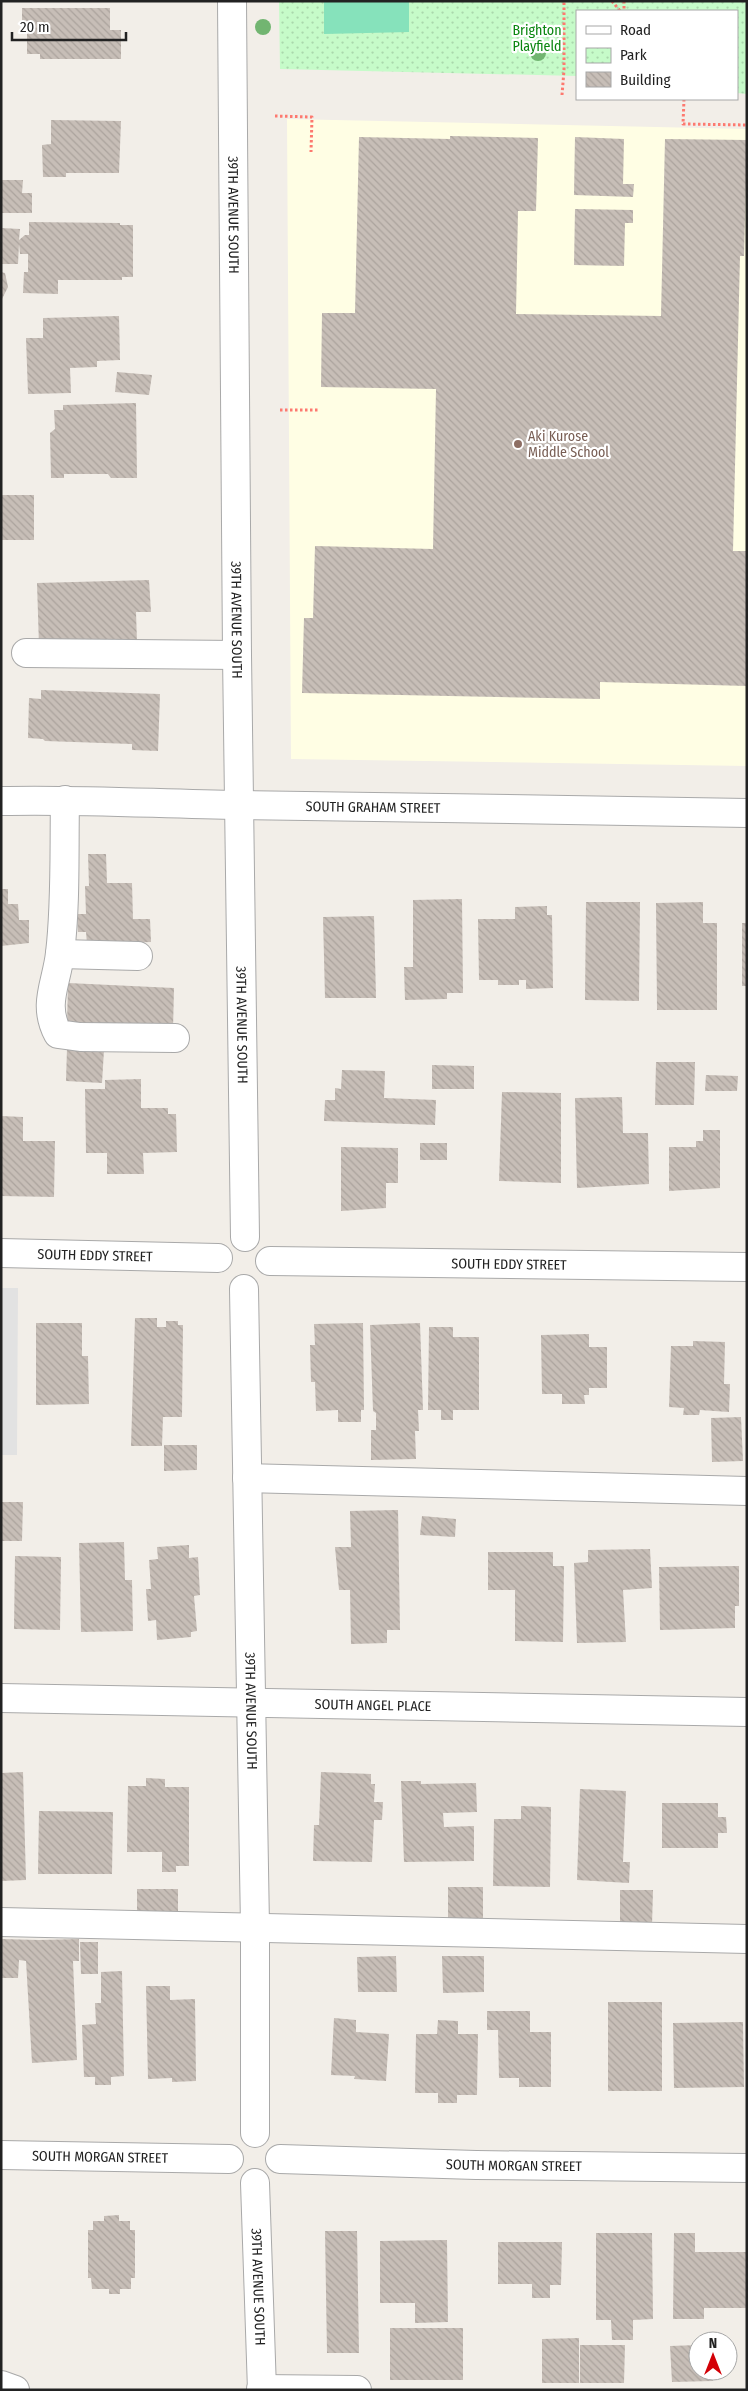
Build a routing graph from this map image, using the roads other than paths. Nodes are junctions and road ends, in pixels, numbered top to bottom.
1 (232, 1) edge
2 (26, 653) dead end
3 (237, 655) junction
4 (65, 800) junction
5 (1, 801) edge
6 (240, 805) junction
7 (747, 813) edge
8 (60, 954) junction
9 (138, 956) dead end
10 (175, 1038) dead end
11 (245, 1237) junction
12 (1, 1253) edge
13 (218, 1258) junction
14 (270, 1261) junction
15 (747, 1267) edge
16 (244, 1288) junction
17 (247, 1478) junction
18 (747, 1491) edge
19 (1, 1698) edge
20 (251, 1703) junction
21 (747, 1712) edge
22 (1, 1922) edge
23 (256, 1926) junction
24 (747, 1939) edge
25 (256, 2133) junction
26 (1, 2155) edge
27 (229, 2158) junction
28 (280, 2159) junction
29 (747, 2168) edge
30 (256, 2183) junction
31 (1, 2384) edge
32 (262, 2389) edge
33 (15, 2390) edge
34 (357, 2390) edge

1 - 3 street, 39TH AVENUE SOUTH
2 - 3 street
3 - 6 street, 39TH AVENUE SOUTH
4 - 5 street, SOUTH GRAHAM STREET
4 - 6 street, SOUTH GRAHAM STREET
4 - 8 street
6 - 7 street, SOUTH GRAHAM STREET
6 - 11 street, 39TH AVENUE SOUTH
8 - 9 street
8 - 10 street
11 - 13 street
11 - 14 street
12 - 13 street, SOUTH EDDY STREET
13 - 16 street
14 - 15 street, SOUTH EDDY STREET
14 - 16 street
16 - 17 street, 39TH AVENUE SOUTH
17 - 18 street
17 - 20 street, 39TH AVENUE SOUTH
19 - 20 street, SOUTH ANGEL PLACE
20 - 21 street, SOUTH ANGEL PLACE
20 - 23 street, 39TH AVENUE SOUTH
22 - 23 street
23 - 24 street
23 - 25 street, 39TH AVENUE SOUTH
25 - 27 street
25 - 28 street
26 - 27 street, SOUTH MORGAN STREET
27 - 30 street
28 - 29 street, SOUTH MORGAN STREET
28 - 30 street
30 - 32 street, 39TH AVENUE SOUTH
31 - 33 street
32 - 34 street

